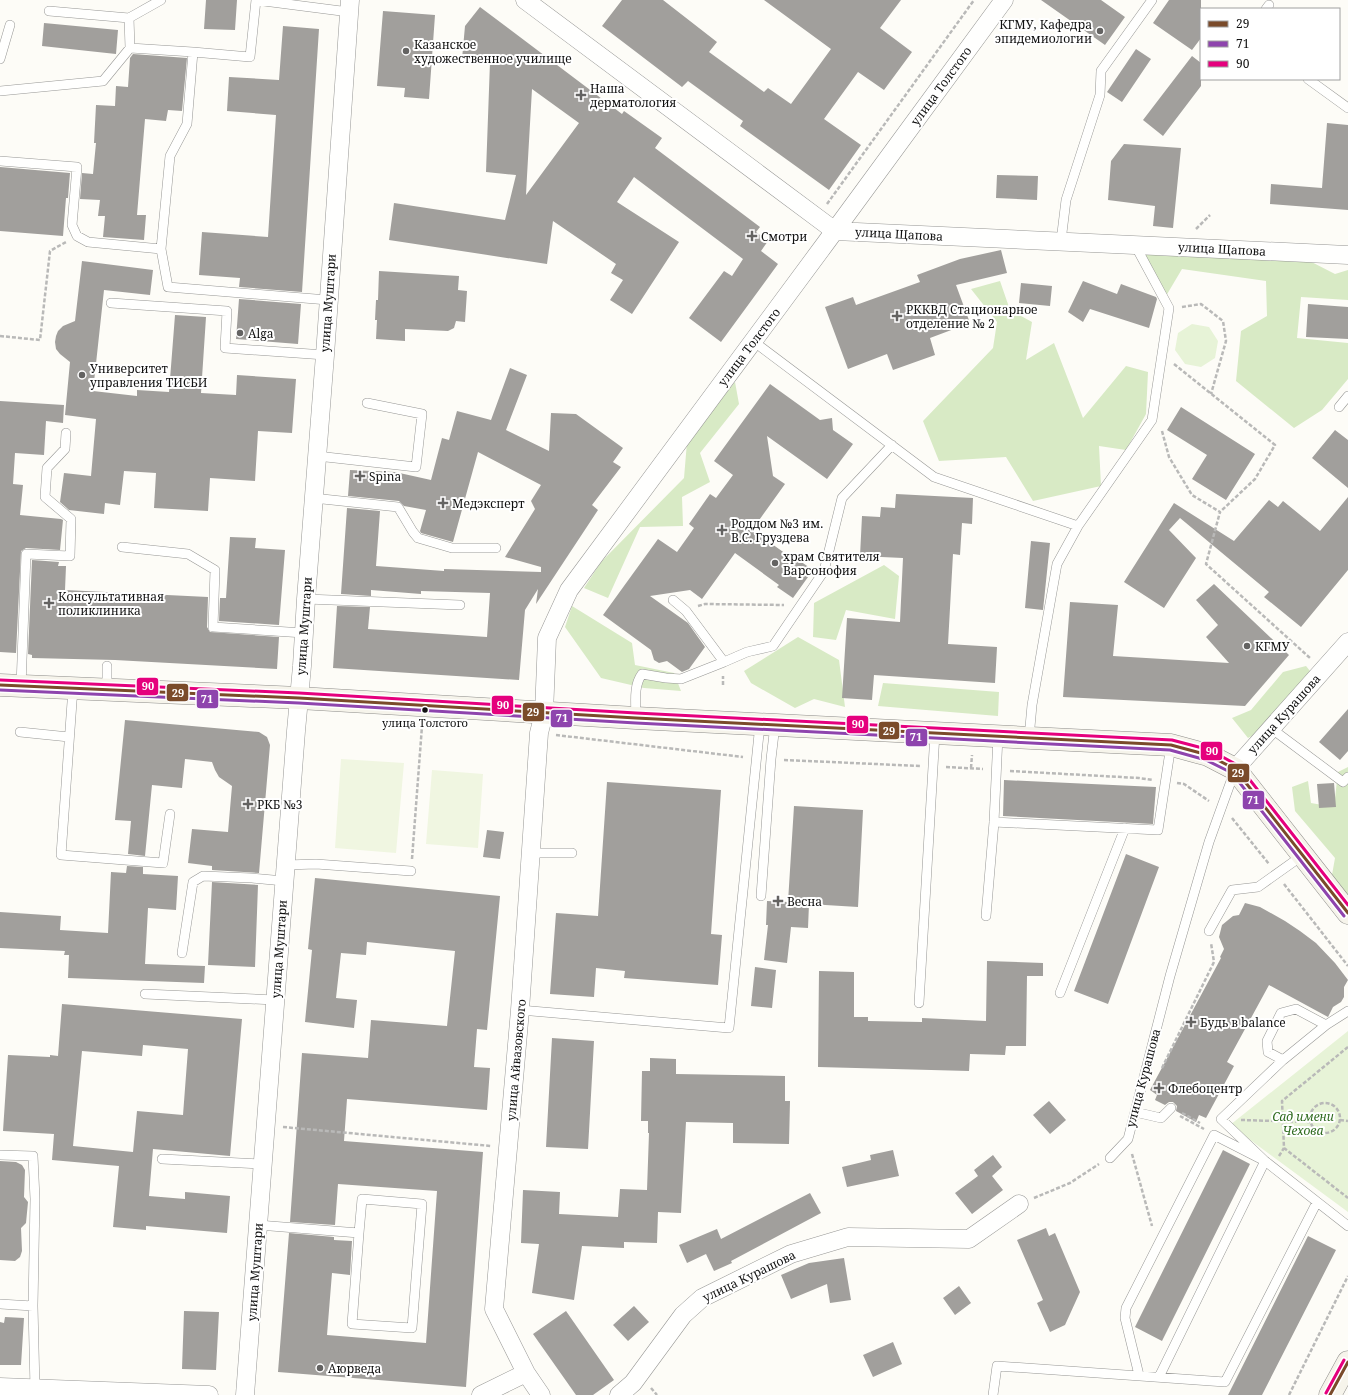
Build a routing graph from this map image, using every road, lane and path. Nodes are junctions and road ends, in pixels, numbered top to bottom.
1 (161, 0) edge
2 (256, 0) edge
3 (525, 0) edge
4 (974, 0) edge
5 (1004, 0) edge
6 (1152, 0) edge
7 (350, 6) edge
8 (49, 11) dead end
9 (128, 18) junction
10 (10, 26) dead end
11 (130, 48) junction
12 (193, 52) junction
13 (0, 59) edge
14 (1309, 80) edge
15 (0, 91) edge
16 (1348, 108) edge
17 (0, 161) edge
18 (826, 206) dead end
19 (835, 231) junction
20 (77, 236) junction
21 (1061, 241) junction
22 (1135, 245) junction
23 (161, 249) junction
24 (1348, 255) edge
25 (328, 300) junction
26 (111, 304) dead end
27 (1169, 308) junction
28 (0, 336) edge
29 (753, 341) junction
30 (1162, 354) junction
31 (325, 355) junction
32 (1211, 394) junction
33 (1348, 396) edge
34 (367, 403) dead end
35 (1339, 407) dead end
36 (1152, 420) junction
37 (66, 433) dead end
38 (892, 445) junction
39 (317, 456) junction
40 (314, 498) junction
41 (1220, 512) junction
42 (1078, 526) junction
43 (122, 547) dead end
44 (496, 548) dead end
45 (306, 599) junction
46 (673, 600) dead end
47 (460, 605) dead end
48 (800, 606) junction
49 (686, 611) junction
50 (304, 633) junction
51 (1348, 642) edge
52 (724, 662) junction
53 (107, 666) dead end
54 (1323, 671) junction
55 (10, 685) edge
56 (73, 688) junction
57 (107, 690) junction
58 (299, 698) junction
59 (544, 713) junction
60 (636, 718) junction
61 (768, 724) junction
62 (422, 726) dead end
63 (1272, 729) junction
64 (20, 732) dead end
65 (936, 733) junction
66 (998, 736) junction
67 (70, 737) junction
68 (1029, 738) junction
69 (1171, 745) junction
70 (1236, 769) junction
71 (1348, 777) edge
72 (170, 814) dead end
73 (994, 822) junction
74 (1125, 828) junction
75 (531, 852) junction
76 (572, 853) dead end
77 (1303, 855) junction
78 (411, 870) joint
79 (285, 873) junction
80 (761, 896) dead end
81 (1345, 903) edge
82 (986, 916) dead end
83 (1209, 931) joint
84 (182, 953) dead end
85 (1060, 993) dead end
86 (145, 994) dead end
87 (276, 1000) junction
88 (919, 1003) dead end
89 (520, 1010) junction
90 (1348, 1011) edge
91 (1326, 1025) junction
92 (1348, 1047) edge
93 (1283, 1060) junction
94 (1159, 1074) dead end
95 (1171, 1108) dead end
96 (1135, 1112) junction
97 (1181, 1112) dead end
98 (1221, 1119) junction
99 (1340, 1120) junction
100 (1283, 1121) junction
101 (1348, 1121) edge
102 (1200, 1122) dead end
103 (1310, 1122) junction
104 (1194, 1123) dead end
105 (1207, 1123) dead end
106 (266, 1125) junction
107 (1128, 1139) junction
108 (508, 1148) junction
109 (0, 1155) edge
110 (1110, 1158) joint
111 (162, 1159) dead end
112 (1265, 1161) junction
113 (263, 1164) junction
114 (1348, 1198) edge
115 (1317, 1202) junction
116 (1019, 1204) joint
117 (258, 1225) junction
118 (1152, 1226) dead end
119 (1348, 1226) edge
120 (359, 1233) junction
121 (1348, 1276) edge
122 (0, 1304) edge
123 (34, 1306) junction
124 (1348, 1362) edge
125 (526, 1373) junction
126 (1139, 1376) junction
127 (1159, 1377) junction
128 (0, 1387) edge
129 (35, 1388) junction
130 (209, 1395) edge
131 (245, 1395) edge
132 (481, 1395) edge
133 (541, 1395) edge
134 (619, 1395) edge
135 (993, 1395) edge
136 (1289, 1395) edge
137 (1330, 1395) edge

1 - 9 lane
2 - 7 lane
2 - 12 lane
3 - 19 street
4 - 18 path
5 - 19 street, улица Толстого
6 - 21 lane
7 - 25 street, улица Муштари
8 - 9 lane
9 - 11 lane
10 - 13 lane
11 - 12 lane
11 - 15 lane
12 - 23 lane
14 - 16 lane
17 - 20 lane
19 - 21 street, улица Щапова
19 - 29 street, улица Толстого
20 - 23 lane
20 - 28 path
21 - 22 street, улица Щапова
22 - 24 street, улица Щапова
22 - 27 lane
23 - 25 lane
25 - 31 street, улица Муштари
26 - 31 lane
27 - 30 lane
27 - 32 path
29 - 38 lane
29 - 59 street, улица Толстого
30 - 32 path
30 - 36 lane
31 - 39 street, улица Муштари
32 - 41 path
33 - 35 lane
34 - 39 lane
36 - 41 path
36 - 42 lane
37 - 55 lane
38 - 42 lane
38 - 48 lane
39 - 40 street, улица Муштари
40 - 44 lane
40 - 45 street, улица Муштари
41 - 54 path
42 - 68 lane
43 - 50 lane
45 - 47 lane
45 - 50 street, улица Муштари
46 - 49 lane
48 - 49 path
48 - 52 lane
49 - 52 lane
50 - 58 street, улица Муштари
51 - 54 street, улица Курашова
52 - 60 lane
53 - 57 lane
54 - 63 street, улица Курашова
55 - 56 main road
56 - 57 main road
56 - 67 lane
57 - 58 main road
58 - 59 main road
58 - 79 street, улица Муштари
59 - 60 main road
59 - 75 street, улица Айвазовского
60 - 61 main road
61 - 65 main road
61 - 80 lane
61 - 89 lane
62 - 78 path
63 - 70 street, улица Курашова
63 - 71 lane
64 - 67 lane
65 - 66 main road
65 - 88 lane
66 - 68 main road
66 - 73 lane
67 - 72 lane
68 - 69 main road
69 - 70 main road
69 - 74 lane
70 - 77 main road
70 - 96 lane, улица Курашова
73 - 74 lane
73 - 82 lane
74 - 85 lane
75 - 76 lane
75 - 89 street, улица Айвазовского
77 - 81 main road
77 - 83 lane
78 - 79 lane
79 - 84 lane
79 - 87 street, улица Муштари
83 - 94 path
86 - 87 lane
87 - 106 street, улица Муштари
89 - 108 street, улица Айвазовского
90 - 91 lane
91 - 93 lane
91 - 93 lane
92 - 100 path
93 - 98 lane
95 - 96 lane
96 - 107 lane, улица Курашова
97 - 102 path
98 - 100 path
98 - 112 lane
99 - 101 path
99 - 103 path
99 - 103 path
100 - 103 path
100 - 114 path
104 - 105 path
106 - 108 path
106 - 113 street, улица Муштари
107 - 110 lane, улица Курашова
107 - 118 path
108 - 125 street, улица Айвазовского
109 - 123 lane
110 - 116 path
111 - 113 lane
112 - 115 lane
112 - 126 lane
112 - 127 lane
113 - 117 street, улица Муштари
115 - 119 lane
115 - 127 lane
116 - 134 street, улица Курашова
117 - 120 lane
117 - 131 street, улица Муштари
120 - 120 lane
121 - 136 path
122 - 123 lane
123 - 129 lane
124 - 137 main road
125 - 132 street
125 - 133 street, улица Айвазовского
126 - 127 lane
126 - 135 lane
128 - 129 street
129 - 130 street

